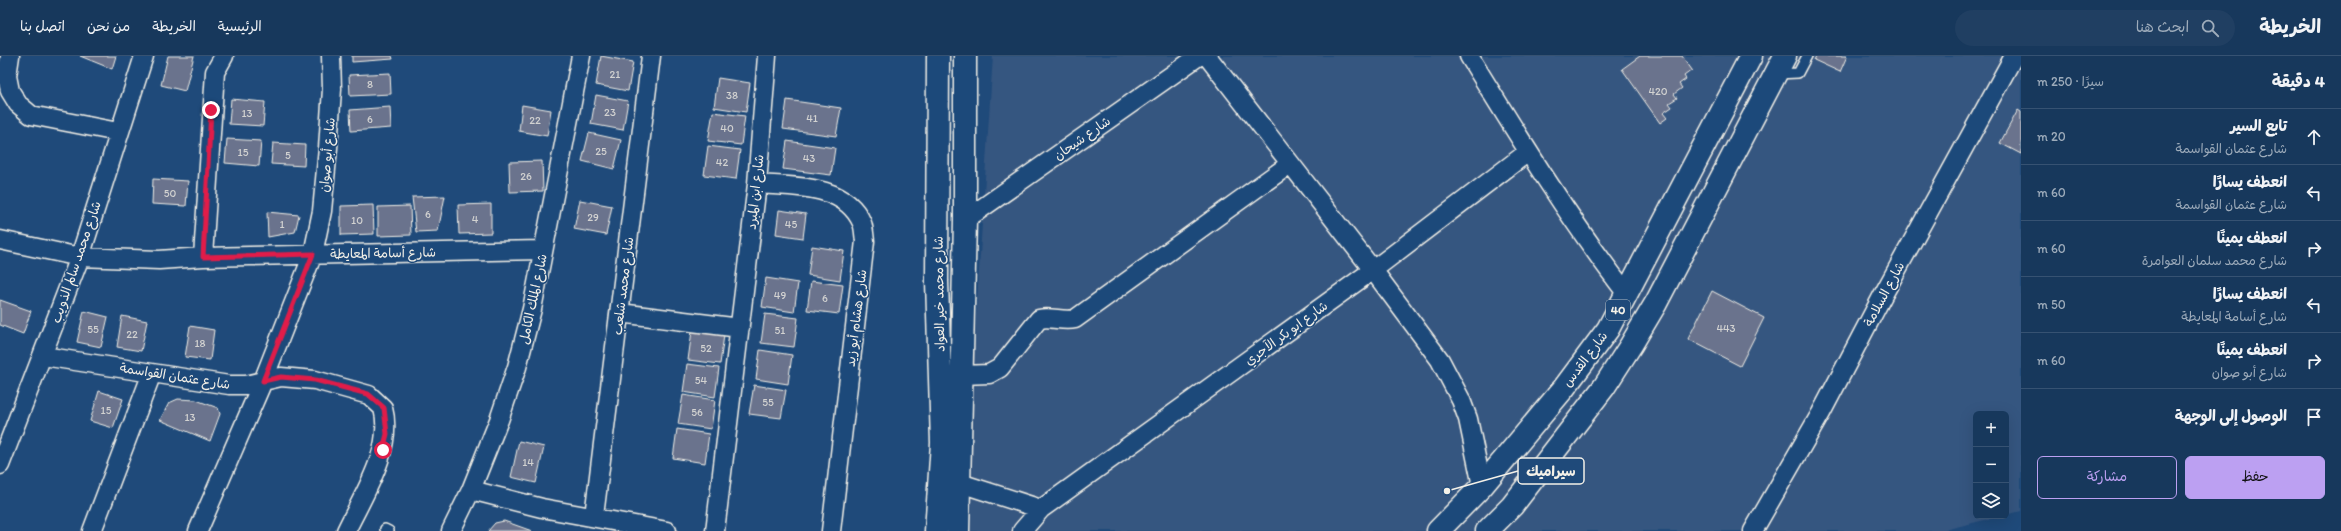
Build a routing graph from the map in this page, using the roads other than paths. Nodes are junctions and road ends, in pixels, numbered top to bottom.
1 (10, 56) edge
2 (144, 56) edge
3 (224, 56) edge
4 (331, 56) edge
5 (580, 56) edge
6 (651, 56) edge
7 (767, 56) edge
8 (938, 56) edge
9 (964, 56) edge
10 (1198, 56) edge
11 (1207, 56) edge
12 (1469, 56) edge
13 (1751, 56) edge
14 (1807, 56) edge
15 (2014, 56) edge
16 (1780, 65) edge
17 (118, 132) junction
18 (1528, 152) junction
19 (1290, 164) junction
20 (757, 184) junction
21 (965, 220) junction
22 (0, 240) edge
23 (543, 250) junction
24 (313, 254) junction
25 (80, 257) junction
26 (203, 257) junction
27 (1373, 270) junction
28 (1627, 294) junction
29 (620, 313) junction
30 (740, 328) junction
31 (43, 356) junction
32 (152, 373) junction
33 (962, 375) junction
34 (263, 381) junction
35 (0, 465) edge
36 (960, 483) junction
37 (1482, 486) junction
38 (471, 490) junction
39 (1041, 509) junction
40 (594, 516) junction
41 (658, 530) edge
42 (92, 531) edge
43 (198, 531) edge
44 (346, 531) edge
45 (450, 531) edge
46 (714, 531) edge
47 (831, 531) edge
48 (936, 531) edge
49 (958, 531) edge
50 (1022, 531) edge
51 (1438, 531) edge
52 (1488, 531) edge
53 (1753, 531) edge

1 - 17 street
2 - 17 street, شارع محمد سالم الذويب
3 - 26 street
4 - 24 street, شارع أبو صوان
5 - 23 street, شارع الملك الكامل
6 - 29 street, شارع محمد شلعب
7 - 20 street, شارع ابن المبرد
8 - 48 main road, شارع محمد خير العواد
9 - 21 main road, شارع محمد خير العواد
10 - 21 street, شارع شيحان
11 - 19 street
12 - 18 street
13 - 28 main road, شارع القدس / 40
14 - 16 lane
15 - 53 street, شارع السلامة
16 - 52 main road, 40
17 - 25 street, شارع محمد سالم الذويب
18 - 27 street, شارع ابو بكر الآجري
18 - 28 street
19 - 27 street
19 - 33 street
20 - 30 street, شارع ابن المبرد
20 - 47 street, شارع هشام أبو زيد
21 - 33 main road, شارع محمد خير العواد
22 - 25 street, شارع أسامة المعايطة
23 - 24 street, شارع أسامة المعايطة
23 - 38 street, شارع الملك الكامل
24 - 26 street, شارع أسامة المعايطة
24 - 34 street, شارع أبو صوان
25 - 26 street, شارع أسامة المعايطة
25 - 31 street, شارع محمد سالم الذويب
27 - 37 street
27 - 39 street, شارع ابو بكر الآجري
28 - 37 main road, شارع القدس / 40
29 - 30 street
29 - 40 street, شارع محمد شلعب
30 - 46 street, شارع ابن المبرد
31 - 32 street, شارع عثمان القواسمة
31 - 35 street, شارع محمد سالم الذويب
32 - 34 street, شارع عثمان القواسمة
32 - 42 street
33 - 36 main road, شارع محمد خير العواد
34 - 43 street, شارع أبو صوان
34 - 44 street, شارع عثمان القواسمة
36 - 39 street
36 - 49 main road, شارع محمد خير العواد
37 - 51 main road, شارع القدس / 40
38 - 40 street
38 - 45 street, شارع الملك الكامل
39 - 50 street, شارع ابو بكر الآجري
40 - 41 street

